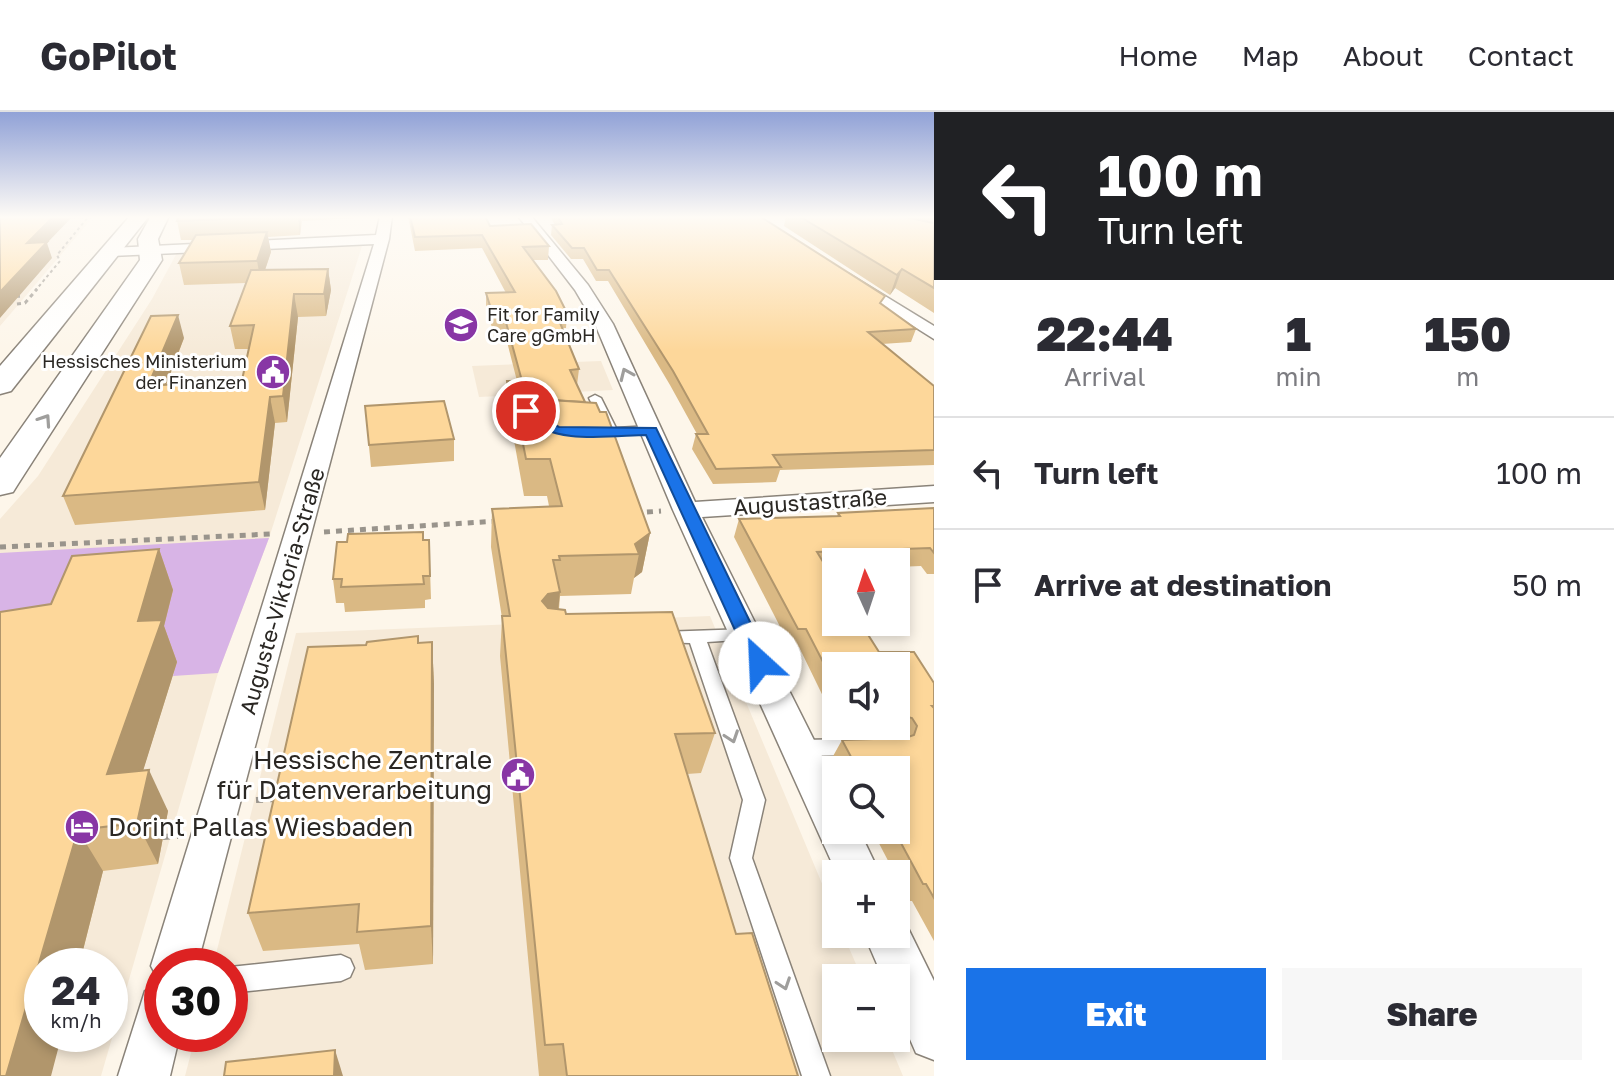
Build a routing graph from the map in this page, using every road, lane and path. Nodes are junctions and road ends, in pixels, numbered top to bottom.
1 (60, 261) edge
2 (103, 261) edge
3 (150, 261) edge
4 (376, 261) edge
5 (560, 261) edge
6 (831, 267) edge
7 (23, 296) dead end
8 (0, 297) edge
9 (17, 304) dead end
10 (934, 334) edge
11 (0, 385) edge
12 (595, 398) dead end
13 (504, 412) dead end
14 (543, 424) edge
15 (651, 430) junction
16 (579, 432) edge
17 (612, 432) junction
18 (0, 484) edge
19 (934, 494) edge
20 (686, 510) junction
21 (624, 513) edge
22 (501, 521) edge
23 (300, 533) junction
24 (0, 547) edge
25 (747, 635) junction
26 (697, 637) junction
27 (639, 639) edge
28 (877, 747) edge
29 (800, 748) junction
30 (822, 796) edge
31 (285, 798) edge
32 (257, 800) dead end
33 (179, 948) edge
34 (894, 948) edge
35 (341, 968) dead end
36 (248, 978) edge
37 (934, 1035) edge
38 (150, 1052) edge
39 (144, 1076) edge
40 (816, 1076) edge

1 - 9 path
2 - 11 street
18 -> 3 street
4 - 23 street, Auguste-Viktoria-Straße
15 -> 5 street
6 - 10 street
7 - 8 path
12 - 17 lane
13 - 14 lane
15 - 17 lane
15 - 20 street
16 - 17 lane
19 - 20 street, Augustastraße
20 - 21 path
20 - 25 street
22 - 23 path
23 - 24 path
23 - 33 street, Auguste-Viktoria-Straße
25 - 26 lane
25 - 29 street
26 - 27 lane
26 -> 40 lane
28 - 29 lane
29 - 30 street
31 - 32 path
34 - 37 street
35 - 36 lane
38 - 39 street

